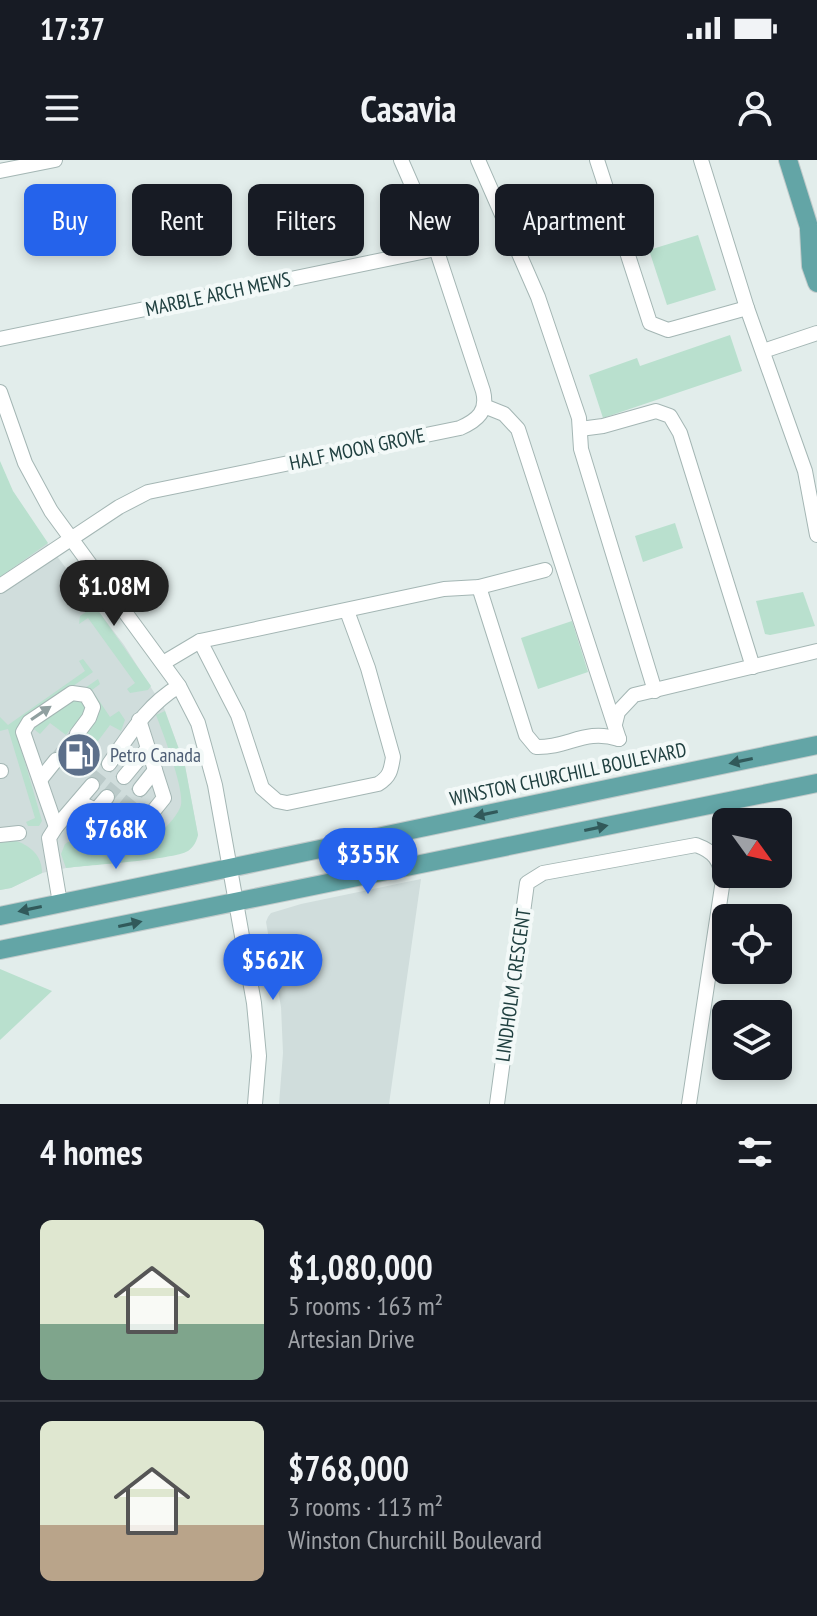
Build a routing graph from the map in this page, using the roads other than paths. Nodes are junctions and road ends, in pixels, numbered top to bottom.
1 (55, 160) edge
2 (401, 160) edge
3 (478, 160) edge
4 (597, 160) edge
5 (701, 160) edge
6 (788, 160) edge
7 (0, 171) edge
8 (410, 184) edge
9 (813, 234) edge
10 (402, 256) edge
11 (438, 256) edge
12 (817, 283) edge
13 (747, 308) junction
14 (817, 333) edge
15 (0, 339) edge
16 (763, 351) junction
17 (0, 392) edge
18 (484, 406) junction
19 (580, 429) junction
20 (817, 535) edge
21 (71, 539) junction
22 (545, 570) dead end
23 (0, 586) edge
24 (479, 587) junction
25 (347, 611) junction
26 (200, 641) junction
27 (817, 651) edge
28 (163, 663) junction
29 (753, 667) junction
30 (179, 686) junction
31 (655, 691) junction
32 (139, 720) junction
33 (615, 724) junction
34 (77, 734) tunnel mouth
35 (817, 745) edge
36 (148, 748) junction
37 (56, 760) tunnel mouth
38 (109, 764) tunnel mouth
39 (155, 770) junction
40 (124, 777) tunnel mouth
41 (40, 780) junction
42 (817, 783) edge
43 (92, 785) tunnel mouth
44 (140, 789) tunnel mouth
45 (107, 797) tunnel mouth
46 (78, 802) junction
47 (96, 810) junction
48 (56, 827) junction
49 (19, 833) dead end
50 (0, 835) edge
51 (230, 868) junction
52 (236, 902) junction
53 (60, 903) junction
54 (0, 916) edge
55 (0, 950) edge
56 (255, 1104) edge
57 (497, 1104) edge
58 (689, 1104) edge

1 - 7 street
2 - 8 street
3 - 19 street
4 - 13 street
5 - 13 street
6 - 9 main road
9 - 12 main road
10 - 15 street, MARBLE ARCH MEWS
11 - 18 street
13 - 16 street
14 - 16 street
16 - 20 street
17 - 21 street
18 - 21 street, HALF MOON GROVE
18 - 33 street
19 - 29 street
19 - 31 street
21 - 23 street, HALF MOON GROVE
21 - 28 street
22 - 24 street
24 - 25 street
24 - 33 street
25 - 26 street
25 - 26 street
26 - 28 street
27 - 29 street
28 - 30 street
29 - 31 street
30 - 32 street
30 - 51 street
31 - 33 street
32 - 36 street
32 - 38 street
41 -> 34 street
35 -> 51 main road, WINSTON CHURCHILL BOULEVARD
36 - 39 street
36 - 40 street
37 - 41 street
39 - 44 street
39 - 47 street
41 - 48 street
52 -> 42 main road
43 - 46 street
45 - 47 street
46 - 47 street
46 - 48 street
48 - 53 street
49 - 50 street
51 - 52 street
51 - 53 main road, WINSTON CHURCHILL BOULEVARD
55 -> 52 main road
52 - 56 street
53 -> 54 main road, WINSTON CHURCHILL BOULEVARD
57 - 58 street, LINDHOLM CRESCENT

